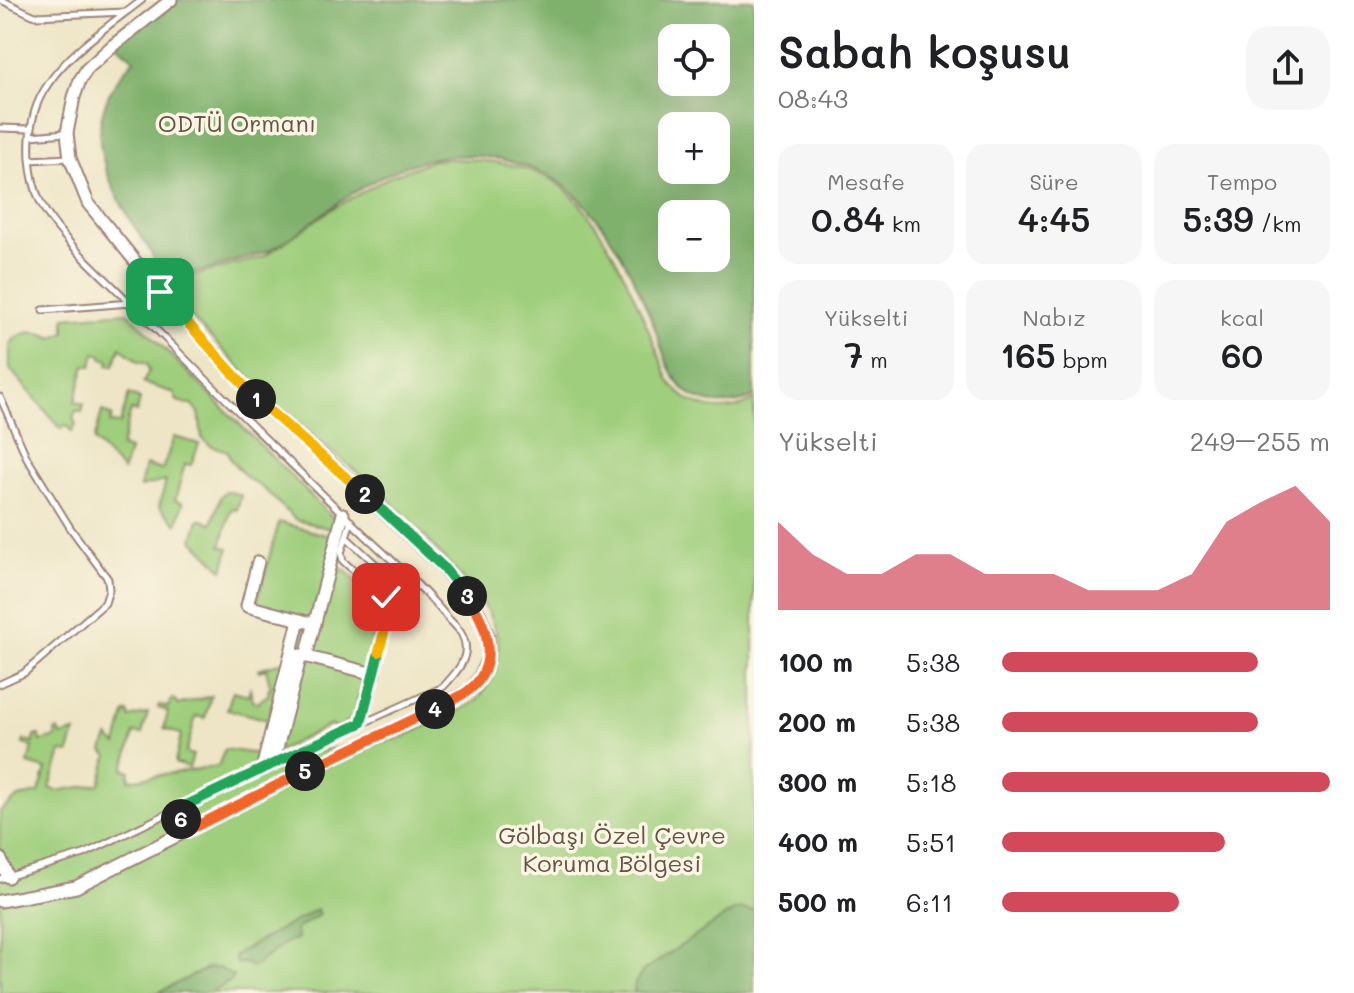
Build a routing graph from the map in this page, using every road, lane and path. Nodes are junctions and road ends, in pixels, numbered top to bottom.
1 (1, 0) edge
2 (130, 0) edge
3 (142, 0) edge
4 (171, 0) edge
5 (128, 11) junction
6 (0, 128) edge
7 (31, 133) junction
8 (67, 133) junction
9 (70, 158) junction
10 (30, 160) junction
11 (131, 303) junction
12 (43, 310) dead end
13 (0, 397) edge
14 (347, 518) junction
15 (346, 537) junction
16 (258, 562) dead end
17 (400, 568) junction
18 (397, 583) junction
19 (419, 586) junction
20 (393, 598) junction
21 (299, 620) junction
22 (315, 624) junction
23 (299, 655) junction
24 (374, 674) junction
25 (0, 684) edge
26 (361, 723) junction
27 (267, 766) junction
28 (176, 810) junction
29 (187, 831) junction
30 (0, 858) edge
31 (4, 878) edge
32 (0, 901) edge

1 - 5 lane
2 - 5 lane
3 - 5 lane
4 - 8 street
5 - 7 lane
6 - 7 lane
7 - 8 lane
7 - 10 lane
8 - 9 street
9 - 10 lane
9 - 29 street
10 - 11 lane
11 - 12 lane
11 - 14 lane
13 - 25 lane
14 - 15 lane
14 - 17 lane
14 - 22 street
15 - 18 lane
15 - 20 lane
16 - 21 street
17 - 18 lane
17 - 19 lane
18 - 19 lane
18 - 20 lane
19 - 26 lane
20 - 24 lane
21 - 22 street
21 - 23 street
22 - 23 street
23 - 24 street
23 - 27 street
24 - 26 lane
26 - 27 lane
27 - 28 lane
28 - 29 lane
28 - 31 lane
29 - 32 street
30 - 31 street

